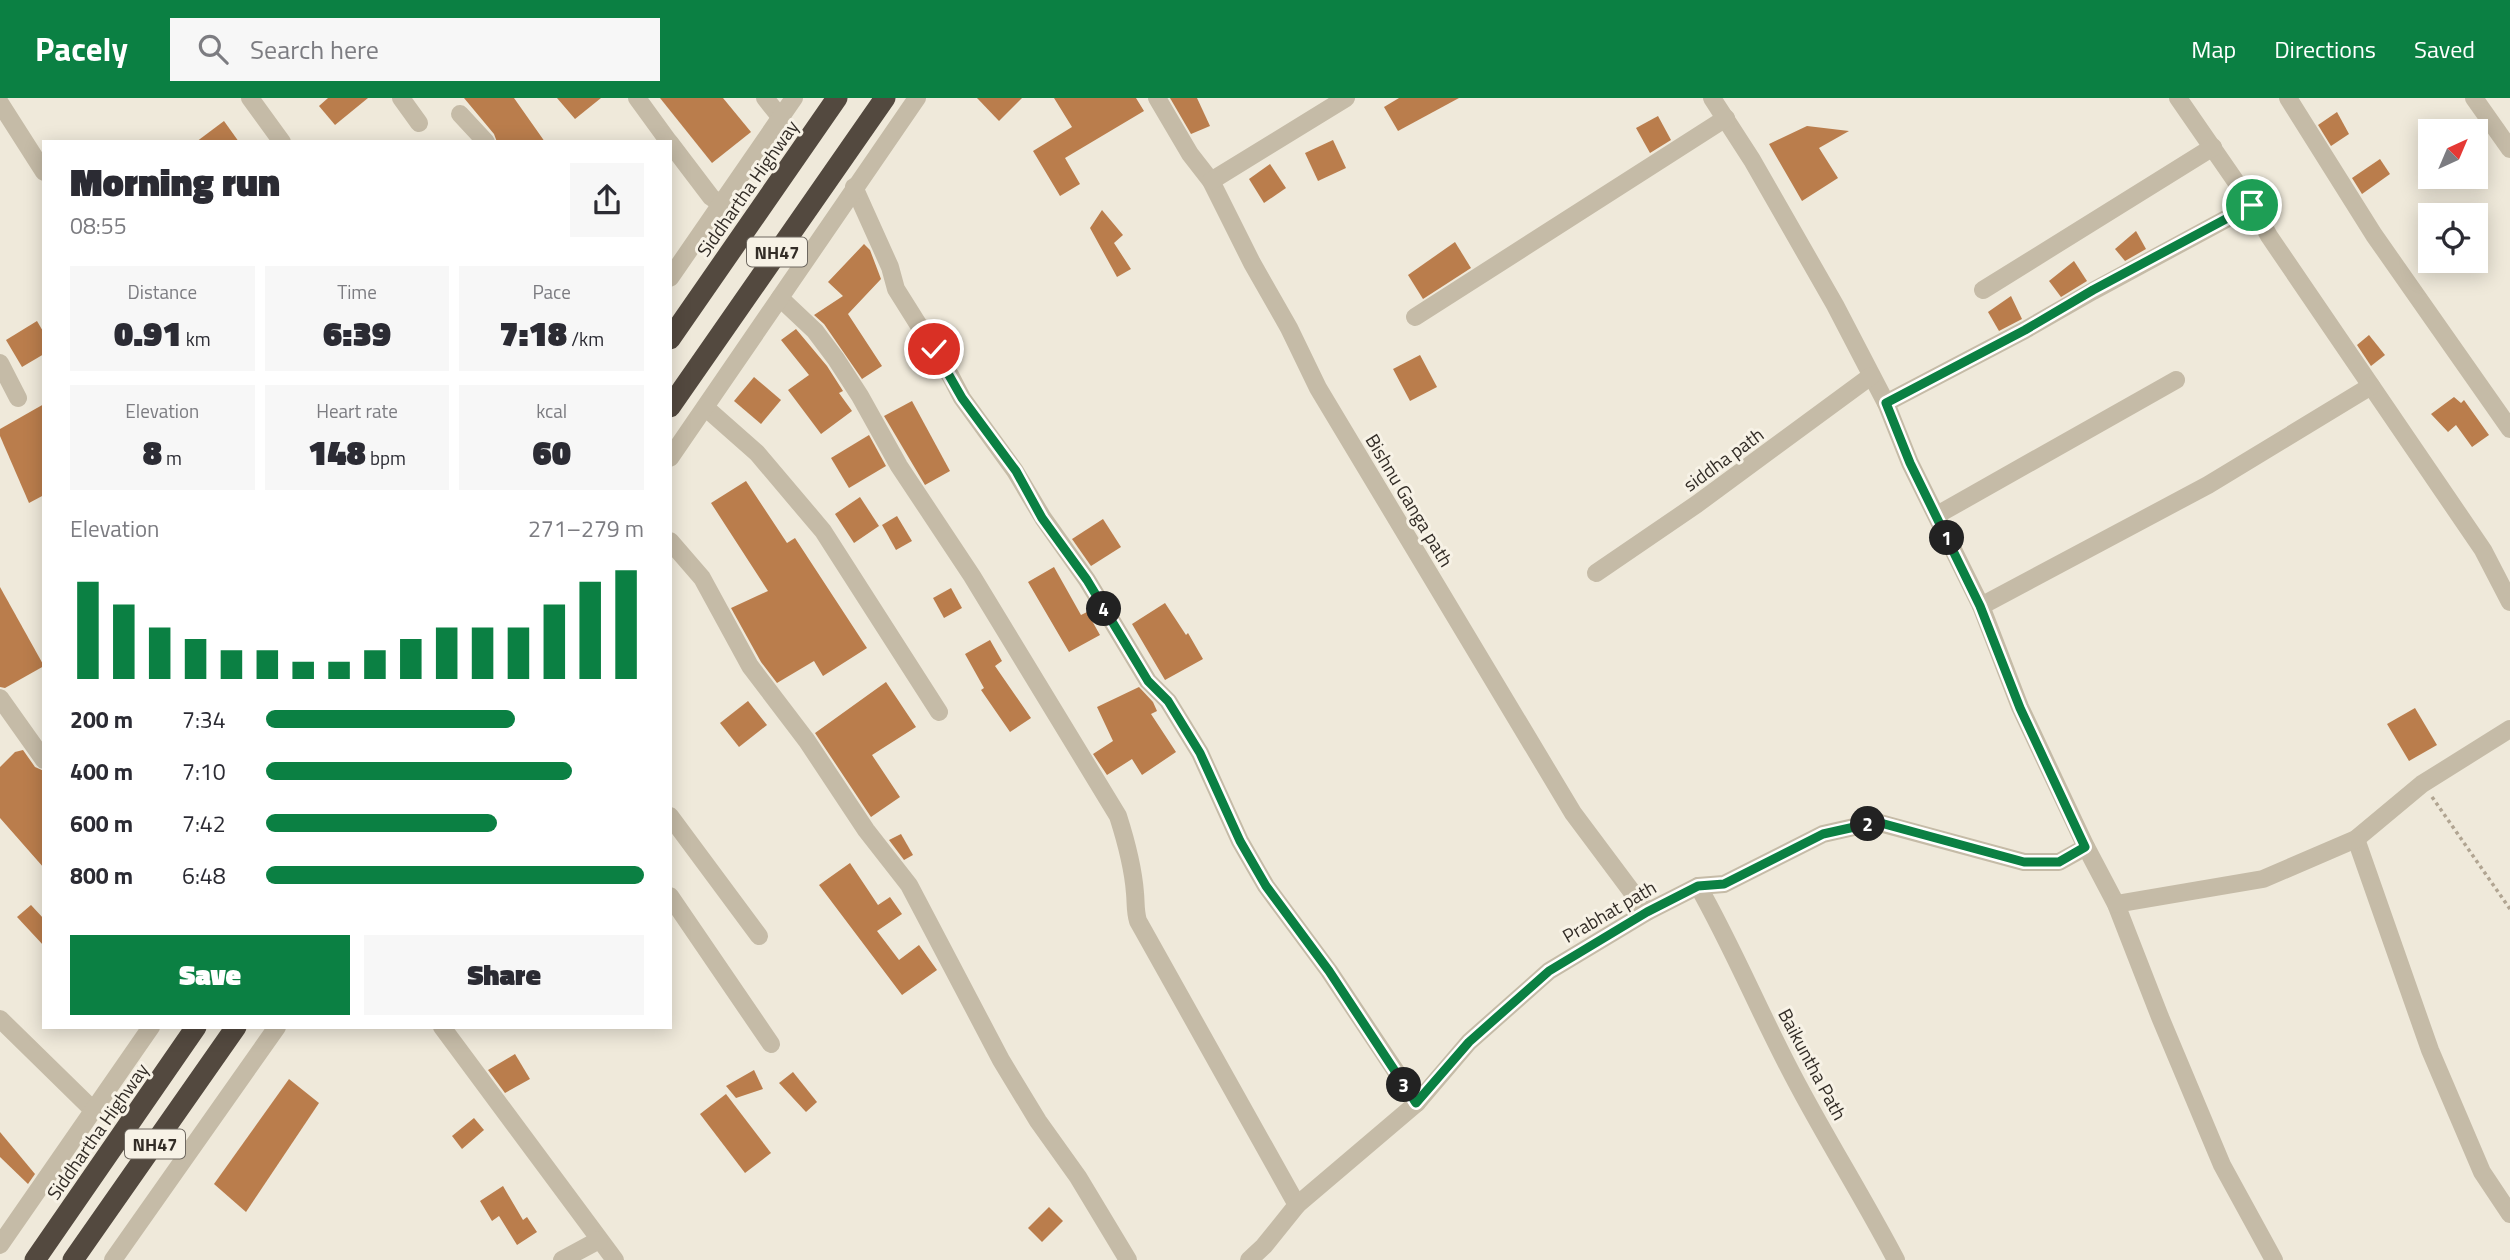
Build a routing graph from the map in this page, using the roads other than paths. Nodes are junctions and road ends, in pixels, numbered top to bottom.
1 (250, 98) edge
2 (401, 98) edge
3 (637, 98) edge
4 (765, 98) edge
5 (794, 98) edge
6 (836, 98) edge
7 (884, 98) edge
8 (917, 98) edge
9 (1157, 98) edge
10 (1346, 98) edge
11 (1712, 98) edge
12 (2178, 98) edge
13 (2287, 98) edge
14 (2474, 98) edge
15 (0, 103) edge
16 (460, 114) dead end
17 (781, 118) junction
18 (1726, 118) junction
19 (419, 123) dead end
20 (281, 140) edge
21 (484, 140) edge
22 (668, 140) edge
23 (672, 145) edge
24 (2213, 146) junction
25 (2510, 149) edge
26 (42, 169) edge
27 (1211, 181) junction
28 (854, 187) junction
29 (721, 204) junction
30 (2252, 205) junction
31 (672, 275) edge
32 (1983, 290) dead end
33 (780, 298) junction
34 (1415, 317) dead end
35 (672, 336) edge
36 (0, 363) edge
37 (1871, 376) junction
38 (2176, 380) dead end
39 (2371, 386) junction
40 (18, 398) dead end
41 (1886, 403) junction
42 (672, 404) edge
43 (706, 408) junction
44 (2510, 429) edge
45 (672, 455) edge
46 (1937, 515) junction
47 (672, 543) edge
48 (1596, 573) dead end
49 (2510, 603) edge
50 (1980, 606) junction
51 (0, 698) edge
52 (939, 712) dead end
53 (2510, 729) edge
54 (42, 757) edge
55 (672, 819) edge
56 (2357, 839) junction
57 (2085, 847) junction
58 (1698, 886) junction
59 (672, 898) edge
60 (2116, 904) junction
61 (1647, 912) junction
62 (759, 936) dead end
63 (0, 1019) edge
64 (150, 1029) edge
65 (195, 1029) edge
66 (235, 1029) edge
67 (276, 1029) edge
68 (443, 1029) edge
69 (771, 1044) dead end
70 (1416, 1103) junction
71 (93, 1110) junction
72 (1297, 1205) junction
73 (2510, 1214) edge
74 (599, 1240) junction
75 (0, 1245) edge
76 (1269, 1253) edge
77 (35, 1260) edge
78 (73, 1260) edge
79 (113, 1260) edge
80 (562, 1260) edge
81 (615, 1260) edge
82 (1128, 1260) edge
83 (1249, 1260) edge
84 (1896, 1260) edge
85 (2274, 1260) edge

1 - 20 street
2 - 19 street
3 - 22 street
4 - 17 street
5 - 17 street
6 - 35 highway, Siddhartha Highway / NH47
7 - 42 highway, NH47
8 - 28 street
9 - 27 street, Bishnu Ganga path
10 - 27 street
11 - 18 street
12 - 24 street
13 - 44 street
14 - 25 street
15 - 26 street
16 - 21 street
17 - 29 street
18 - 34 street
18 - 37 street
23 - 29 street
24 - 30 street
24 - 32 street
27 - 61 street, Bishnu Ganga path
28 - 33 street
28 - 70 street
29 - 31 street
30 - 39 street
30 - 41 street
33 - 43 street
33 - 72 street
36 - 40 street
37 - 41 street
37 - 48 street, siddha path
38 - 46 street
39 - 49 street
39 - 50 street
41 - 46 street
43 - 45 street
43 - 52 street
46 - 50 street
47 - 82 street
50 - 57 street
51 - 54 street
53 - 56 street
55 - 62 street
56 - 60 street
56 - 73 street
57 - 58 street, Prabhat path
57 - 60 street
58 - 61 street, Prabhat path
58 - 84 street, Baikuntha Path
59 - 69 street
60 - 85 street
61 - 70 street, Prabhat path
63 - 71 street
64 - 71 street
65 - 77 highway, Siddhartha Highway / NH47
66 - 78 highway, NH47
67 - 79 street
68 - 74 street
70 - 72 street, Prabhat path
71 - 75 street
72 - 76 street, Prabhat path
74 - 80 street
74 - 81 street
76 - 83 street, Prabhat path

